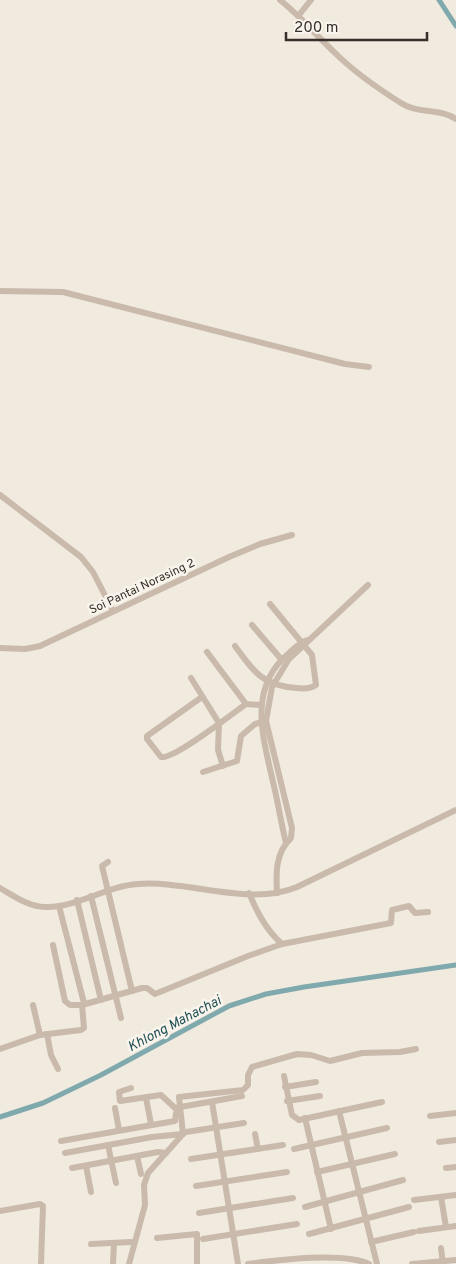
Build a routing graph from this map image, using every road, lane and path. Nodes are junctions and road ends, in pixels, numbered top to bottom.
1 (280, 0) edge
2 (311, 0) edge
3 (299, 15) junction
4 (456, 119) edge
5 (0, 291) edge
6 (369, 367) dead end
7 (0, 495) edge
8 (292, 535) dead end
9 (368, 585) dead end
10 (270, 604) dead end
11 (114, 611) junction
12 (252, 625) dead end
13 (305, 642) junction
14 (235, 646) dead end
15 (0, 648) edge
16 (207, 652) dead end
17 (281, 659) junction
18 (191, 678) dead end
19 (270, 684) junction
20 (202, 697) junction
21 (246, 704) junction
22 (261, 705) junction
23 (263, 722) junction
24 (219, 723) junction
25 (223, 766) junction
26 (203, 772) dead end
27 (456, 810) edge
28 (108, 862) dead end
29 (0, 888) edge
30 (109, 891) junction
31 (277, 893) junction
32 (249, 894) junction
33 (91, 896) junction
34 (77, 900) junction
35 (60, 906) junction
36 (428, 912) dead end
37 (282, 944) junction
38 (53, 946) dead end
39 (132, 991) junction
40 (115, 996) junction
41 (101, 1000) junction
42 (33, 1004) dead end
43 (83, 1004) junction
44 (121, 1018) dead end
45 (43, 1034) junction
46 (0, 1049) edge
47 (416, 1049) dead end
48 (58, 1069) dead end
49 (284, 1076) dead end
50 (316, 1082) dead end
51 (285, 1086) junction
52 (131, 1088) dead end
53 (242, 1096) dead end
54 (320, 1096) dead end
55 (146, 1098) junction
56 (288, 1101) junction
57 (212, 1102) junction
58 (382, 1102) dead end
59 (115, 1108) dead end
60 (177, 1108) junction
61 (339, 1111) junction
62 (456, 1113) edge
63 (430, 1116) dead end
64 (305, 1118) junction
65 (244, 1123) dead end
66 (150, 1124) junction
67 (218, 1127) junction
68 (388, 1128) dead end
69 (119, 1130) junction
70 (184, 1133) junction
71 (255, 1134) dead end
72 (152, 1137) junction
73 (346, 1137) junction
74 (456, 1140) edge
75 (61, 1141) dead end
76 (439, 1142) dead end
77 (108, 1145) junction
78 (283, 1145) dead end
79 (310, 1145) junction
80 (258, 1149) junction
81 (294, 1149) dead end
82 (65, 1153) dead end
83 (166, 1153) junction
84 (395, 1154) dead end
85 (221, 1155) junction
86 (137, 1156) junction
87 (190, 1159) dead end
88 (112, 1160) junction
89 (353, 1164) junction
90 (86, 1166) junction
91 (456, 1166) edge
92 (72, 1168) dead end
93 (446, 1168) dead end
94 (287, 1172) dead end
95 (316, 1172) junction
96 (141, 1174) dead end
97 (402, 1180) dead end
98 (225, 1181) junction
99 (116, 1183) dead end
100 (196, 1186) dead end
101 (91, 1192) dead end
102 (359, 1192) junction
103 (456, 1196) edge
104 (441, 1197) junction
105 (293, 1198) dead end
106 (414, 1200) dead end
107 (324, 1201) junction
108 (305, 1207) dead end
109 (409, 1207) dead end
110 (230, 1208) junction
111 (0, 1211) edge
112 (199, 1213) dead end
113 (366, 1220) junction
114 (297, 1224) dead end
115 (456, 1226) edge
116 (446, 1227) junction
117 (331, 1229) junction
118 (233, 1234) junction
119 (309, 1234) dead end
120 (157, 1238) dead end
121 (203, 1239) dead end
122 (131, 1242) dead end
123 (371, 1242) junction
124 (114, 1243) junction
125 (92, 1244) dead end
126 (441, 1248) dead end
127 (456, 1260) edge
128 (322, 1261) edge
129 (443, 1262) edge
130 (42, 1264) edge
131 (113, 1264) edge
132 (130, 1264) edge
133 (197, 1264) edge
134 (238, 1264) edge
135 (248, 1264) edge
136 (369, 1264) edge
137 (377, 1264) edge
138 (412, 1264) edge

1 - 3 street
2 - 3 street
3 - 4 street
5 - 6 street
7 - 11 street
8 - 11 street, Soi Pantai Norasing 2
9 - 13 street
10 - 13 street
11 - 15 street, Soi Pantai Norasing 2
12 - 17 street
13 - 17 street
13 - 19 street
13 - 19 street
14 - 19 street
16 - 21 street
17 - 19 street
18 - 20 street
19 - 22 street
19 - 23 street
20 - 24 street
20 - 24 street
21 - 22 street
21 - 24 street
22 - 23 street
23 - 25 street
23 - 31 street
24 - 25 street
25 - 26 street
27 - 31 street
28 - 30 street
29 - 35 street
30 - 32 street
30 - 33 street
30 - 39 street
31 - 32 street
32 - 37 street
33 - 34 street
33 - 40 street
34 - 35 street
34 - 41 street
35 - 43 street
36 - 37 street
37 - 39 street
38 - 43 street
39 - 40 street
40 - 41 street
40 - 44 street
41 - 43 street
42 - 45 street
43 - 45 street
45 - 46 street
45 - 48 street
47 - 60 street
49 - 51 street
50 - 51 street
51 - 56 street
52 - 55 street
53 - 57 street
54 - 56 street
55 - 60 street
55 - 66 street
56 - 64 street
57 - 60 street
57 - 67 street
58 - 61 street
59 - 69 street
60 - 66 street
60 - 70 street
61 - 64 street
61 - 73 street
62 - 63 street
64 - 79 street
65 - 67 street
66 - 69 street
66 - 72 street
67 - 70 street
67 - 85 street
68 - 73 street
69 - 75 street
70 - 72 street
70 - 83 street
71 - 80 street
72 - 77 street
73 - 79 street
73 - 89 street
74 - 76 street
77 - 82 street
77 - 88 street
78 - 80 street
79 - 81 street
79 - 95 street
80 - 85 street
83 - 86 street
83 - 132 street
84 - 89 street
85 - 87 street
85 - 98 street
86 - 88 street
86 - 96 street
88 - 90 street
88 - 99 street
89 - 95 street
89 - 102 street
90 - 92 street
90 - 101 street
91 - 93 street
94 - 98 street
95 - 107 street
97 - 102 street
98 - 100 street
98 - 110 street
102 - 107 street
102 - 113 street
103 - 104 street
104 - 106 street
104 - 116 street
105 - 110 street
107 - 108 street
107 - 117 street
109 - 113 street
110 - 112 street
110 - 118 street
111 - 130 street
113 - 117 street
113 - 123 street
114 - 118 street
115 - 116 street
116 - 123 street
117 - 119 street
118 - 121 street
118 - 134 street
120 - 133 street
122 - 124 street
123 - 137 street
124 - 125 street
124 - 131 street
126 - 129 street
127 - 129 street
128 - 135 street
128 - 136 street
129 - 138 street

